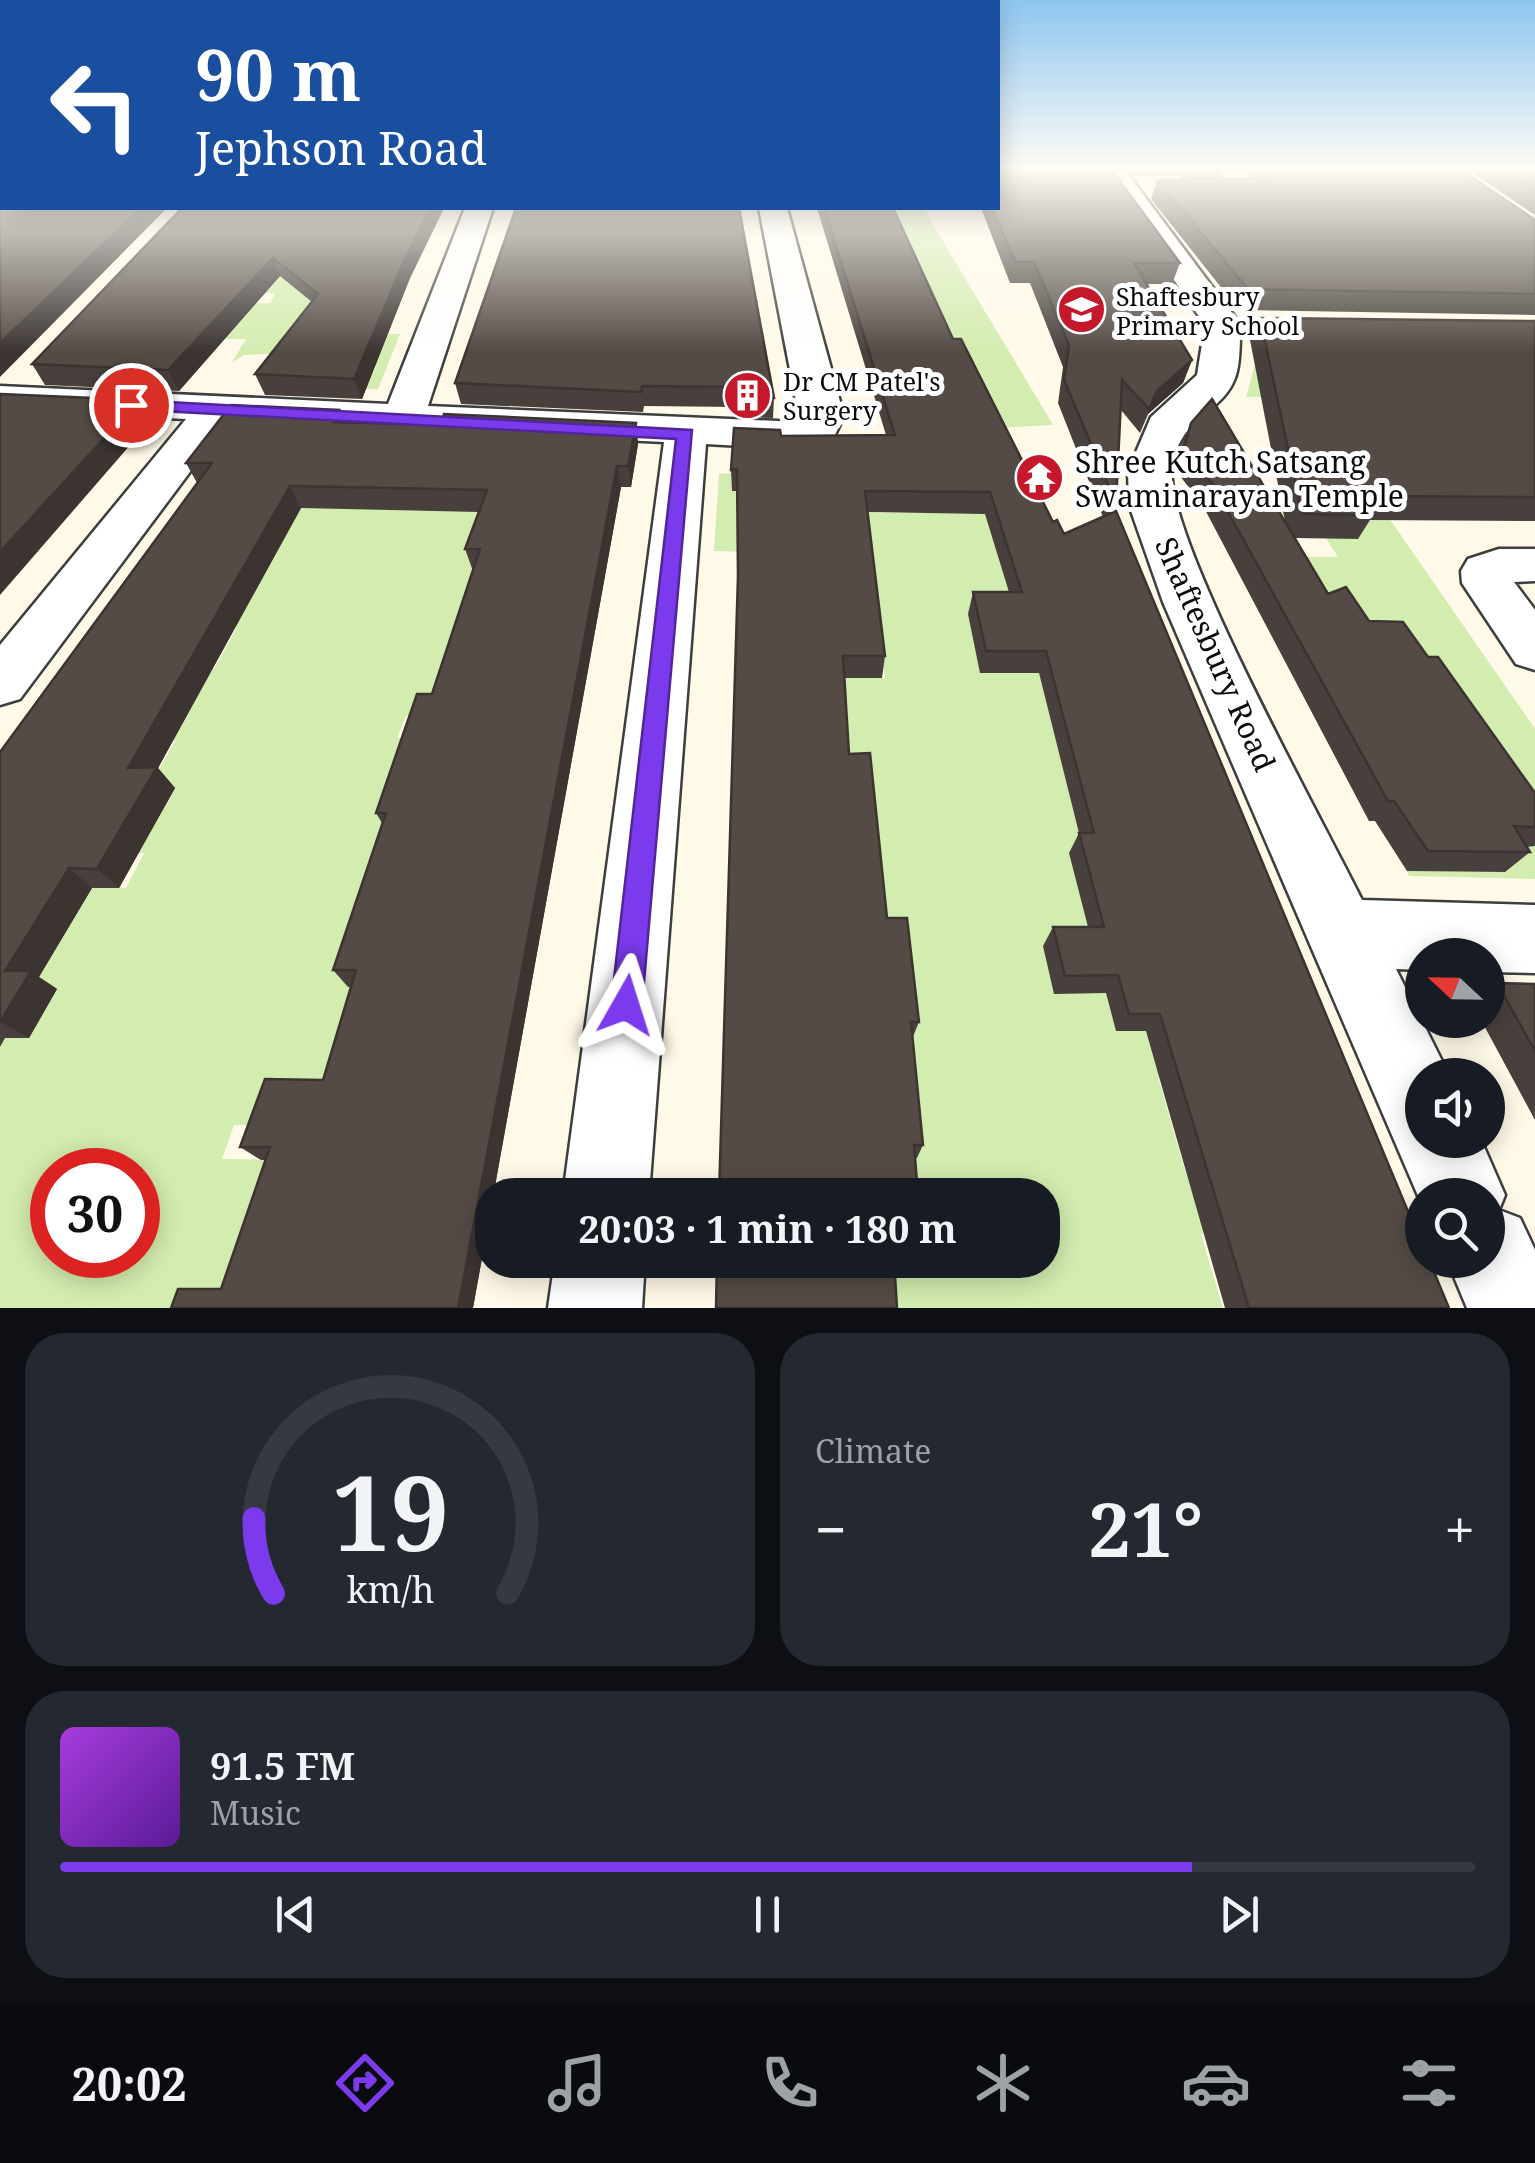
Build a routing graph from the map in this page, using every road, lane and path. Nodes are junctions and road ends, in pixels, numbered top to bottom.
1 (472, 230) edge
2 (779, 230) edge
3 (1161, 230) edge
4 (42, 361) edge
5 (2, 399) edge
6 (214, 410) junction
7 (404, 416) junction
8 (686, 434) junction
9 (1535, 565) edge
10 (1535, 650) edge
11 (0, 684) edge
12 (1342, 933) junction
13 (1535, 939) edge
14 (1405, 1071) edge
15 (608, 1178) edge
16 (598, 1278) edge
17 (1501, 1278) edge
18 (594, 1308) edge
19 (1514, 1308) edge

1 - 7 street
2 - 8 street
3 - 12 street, Shaftesbury Road
4 - 5 street
5 - 6 street
6 - 7 street
6 - 11 street
7 - 8 street
8 - 15 street
9 - 10 street
12 - 13 street
12 - 14 street, Shaftesbury Road
16 - 18 street
17 - 19 street

